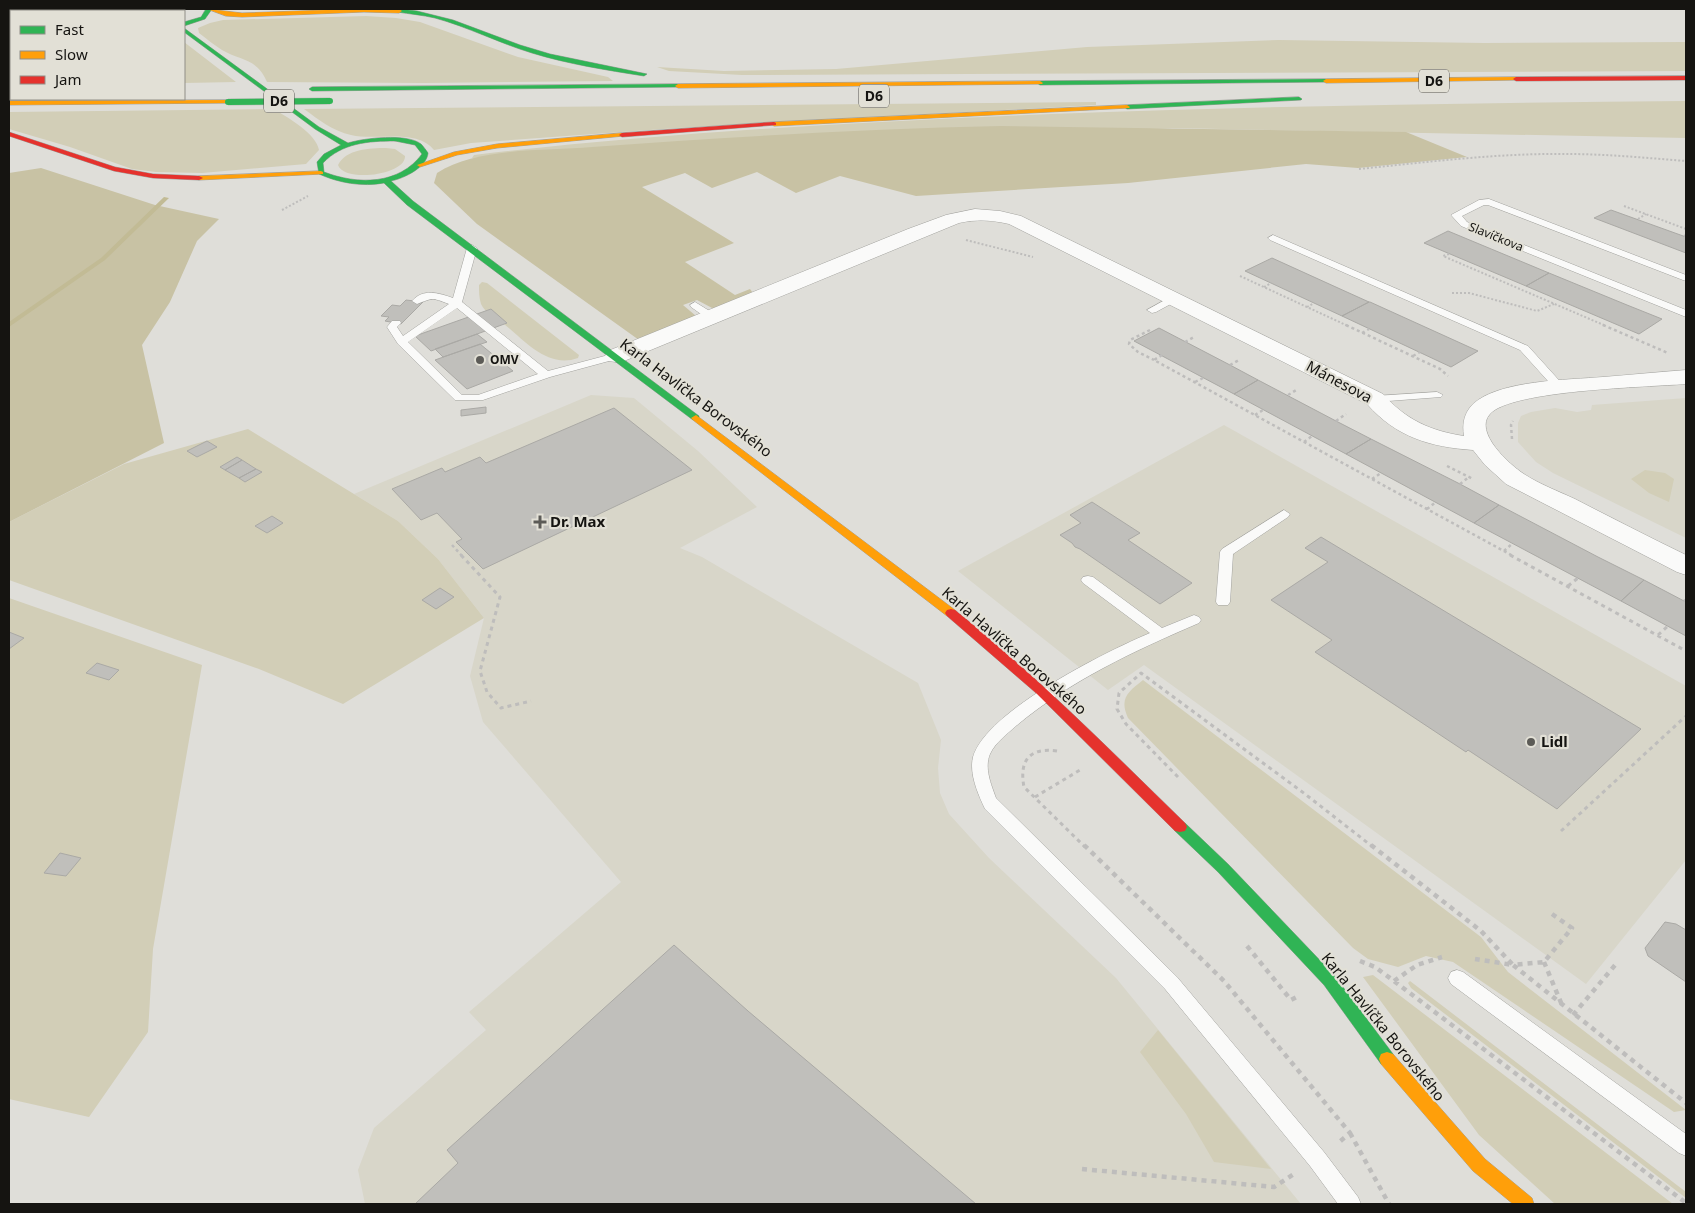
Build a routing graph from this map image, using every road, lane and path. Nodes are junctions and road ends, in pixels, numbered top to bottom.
1 (209, 9) edge
2 (185, 24) edge
3 (185, 31) edge
4 (1686, 78) edge
5 (790, 85) junction
6 (185, 91) edge
7 (1149, 94) dead end
8 (430, 100) dead end
9 (450, 100) dead end
10 (470, 100) dead end
11 (9, 103) edge
12 (9, 134) edge
13 (347, 145) junction
14 (1686, 160) edge
15 (420, 165) junction
16 (1359, 169) dead end
17 (321, 173) junction
18 (385, 180) junction
19 (1624, 206) dead end
20 (1646, 214) junction
21 (1638, 219) dead end
22 (926, 229) junction
23 (1686, 229) edge
24 (1273, 238) dead end
25 (472, 248) junction
26 (1449, 254) dead end
27 (1041, 259) dead end
28 (1496, 273) dead end
29 (1240, 276) dead end
30 (1491, 276) junction
31 (1686, 278) edge
32 (1271, 283) dead end
33 (1264, 287) junction
34 (1449, 293) dead end
35 (1174, 298) junction
36 (1554, 298) dead end
37 (417, 301) dead end
38 (1548, 301) junction
39 (457, 303) junction
40 (1314, 303) dead end
41 (1555, 304) junction
42 (695, 305) dead end
43 (1307, 307) junction
44 (1152, 310) dead end
45 (1686, 314) edge
46 (712, 316) junction
47 (1605, 319) dead end
48 (396, 323) dead end
49 (1600, 323) junction
50 (1156, 326) dead end
51 (1369, 328) dead end
52 (1187, 333) dead end
53 (1362, 333) junction
54 (1194, 337) junction
55 (1202, 340) dead end
56 (402, 342) junction
57 (1185, 342) dead end
58 (1420, 352) dead end
59 (1669, 354) dead end
60 (1162, 355) dead end
61 (616, 356) junction
62 (1231, 356) dead end
63 (1413, 356) junction
64 (1154, 360) junction
65 (1239, 360) junction
66 (1247, 364) dead end
67 (1230, 365) dead end
68 (546, 375) junction
69 (1686, 377) edge
70 (1203, 378) dead end
71 (1195, 382) junction
72 (1289, 385) dead end
73 (1560, 388) junction
74 (1306, 394) dead end
75 (1437, 395) dead end
76 (1375, 399) junction
77 (1263, 410) dead end
78 (1338, 410) dead end
79 (1482, 410) junction
80 (1346, 414) junction
81 (1254, 415) junction
82 (1354, 418) dead end
83 (1336, 420) dead end
84 (1312, 436) dead end
85 (1304, 442) junction
86 (1514, 442) dead end
87 (1480, 444) junction
88 (1444, 464) dead end
89 (1381, 473) dead end
90 (1469, 477) junction
91 (1372, 479) junction
92 (1478, 482) dead end
93 (1460, 484) dead end
94 (1436, 502) dead end
95 (1427, 509) junction
96 (1284, 514) dead end
97 (1513, 543) dead end
98 (452, 546) dead end
99 (1504, 551) junction
100 (1686, 566) edge
101 (1578, 578) dead end
102 (1088, 580) dead end
103 (1568, 586) junction
104 (1223, 602) dead end
105 (1194, 620) dead end
106 (1668, 626) dead end
107 (1161, 634) junction
108 (1658, 635) junction
109 (1686, 651) edge
110 (1045, 695) junction
111 (531, 701) dead end
112 (1686, 716) edge
113 (1066, 753) dead end
114 (1078, 763) dead end
115 (1181, 780) dead end
116 (1562, 831) dead end
117 (1552, 914) dead end
118 (1354, 955) dead end
119 (1449, 955) dead end
120 (1467, 958) dead end
121 (1544, 962) junction
122 (1616, 964) dead end
123 (1513, 965) junction
124 (1457, 978) dead end
125 (1394, 981) junction
126 (1562, 1006) junction
127 (1573, 1015) junction
128 (1686, 1103) edge
129 (1350, 1133) dead end
130 (1686, 1146) edge
131 (1686, 1203) edge
132 (1352, 1204) edge
133 (1389, 1204) edge
134 (1526, 1204) edge

1 - 2 main road
1 - 5 main road
3 - 13 main road
4 - 5 main road, D6
5 - 6 main road, D6
7 - 15 main road
8 - 11 main road, D6, bridge
9 - 10 main road
12 - 17 main road
13 - 15 main road
13 - 17 main road
14 - 16 path
15 - 18 main road
17 - 18 main road
18 - 25 main road, Karla Havlíčka Borovského
19 - 20 path
20 - 21 path
20 - 23 path
22 - 27 path
22 - 35 street, Mánesova
22 - 46 street, Mánesova
24 - 73 lane
25 - 39 lane
25 - 61 main road, Karla Havlíčka Borovského
26 - 30 path
28 - 30 path
29 - 33 path
30 - 38 path
31 - 45 lane, Slavíčkova
32 - 33 path
33 - 43 path
34 - 41 path
35 - 44 lane
35 - 76 street, Mánesova
36 - 38 path
37 - 39 lane
38 - 41 path
39 - 56 lane
39 - 68 lane
40 - 43 path
41 - 49 path
42 - 46 lane
43 - 53 path
46 - 61 street, Mánesova
47 - 49 path
48 - 56 lane
49 - 59 path
50 - 64 path
51 - 53 path
52 - 54 path
53 - 63 path
54 - 55 path
54 - 57 path
56 - 68 lane
58 - 63 path
60 - 64 path
61 - 68 lane
61 - 110 main road, Karla Havlíčka Borovského
62 - 65 path
63 - 79 path
64 - 71 path
65 - 66 path
65 - 67 path
69 - 73 street
70 - 71 path
71 - 81 path
72 - 74 path
73 - 79 street
75 - 76 lane
76 - 87 street, Mánesova
77 - 81 path
78 - 80 path
79 - 86 path
79 - 87 street
80 - 82 path
80 - 83 path
81 - 85 path
84 - 85 path
85 - 91 path
87 - 100 street
88 - 90 path
89 - 91 path
90 - 92 path
90 - 93 path
91 - 95 path
94 - 95 path
95 - 99 path
96 - 104 lane
97 - 99 path
98 - 111 path
99 - 103 path
101 - 103 path
102 - 107 lane
103 - 108 path
105 - 107 lane
106 - 108 path
107 - 110 lane
108 - 109 path
110 - 132 lane
110 - 134 main road, Karla Havlíčka Borovského
112 - 116 path
113 - 114 path
115 - 123 path
117 - 121 path
118 - 125 path
119 - 125 path
120 - 123 path
121 - 123 path
121 - 126 path
122 - 127 path
123 - 126 path
124 - 130 lane
125 - 131 path
126 - 127 path
127 - 128 path
129 - 133 path

